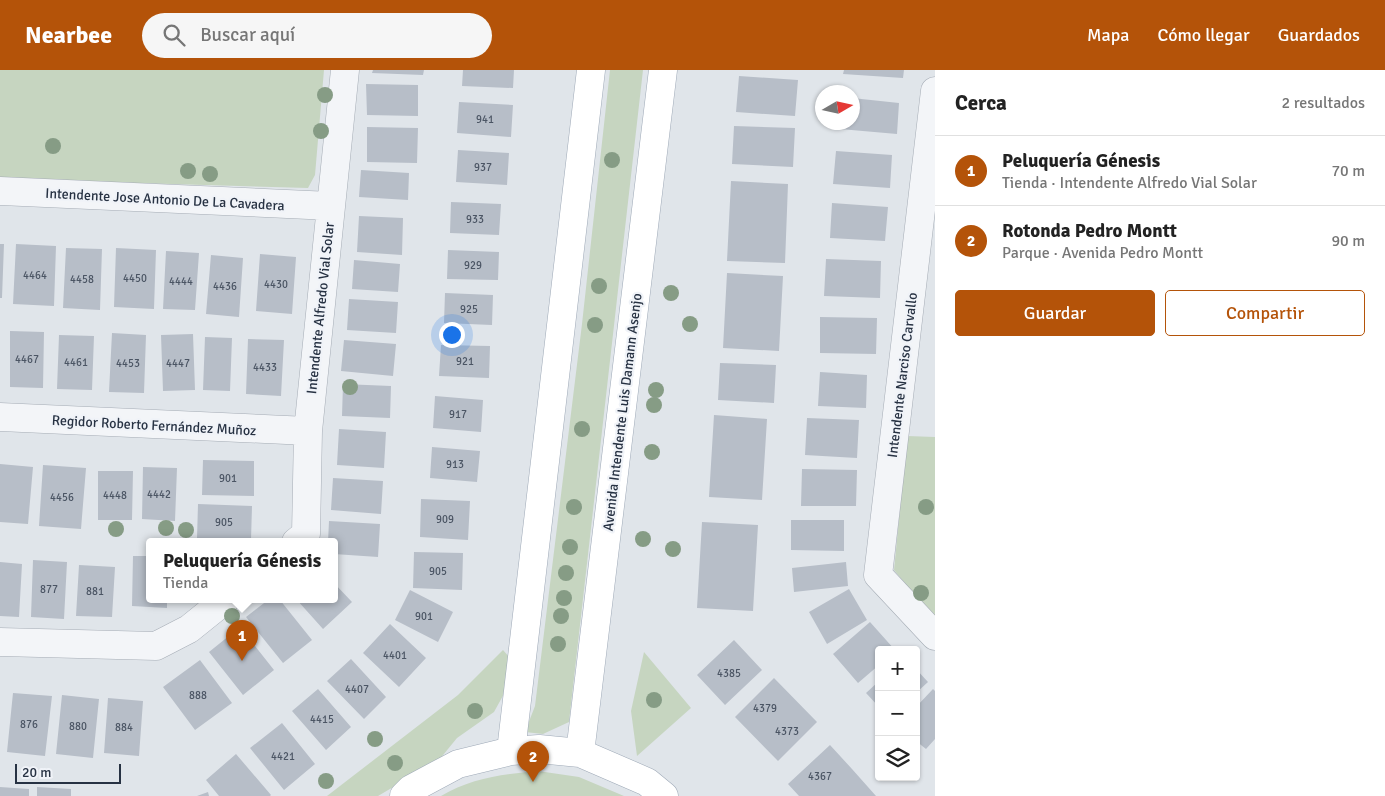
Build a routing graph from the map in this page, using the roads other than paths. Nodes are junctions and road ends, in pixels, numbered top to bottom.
1 (344, 70) edge
2 (591, 70) edge
3 (663, 70) edge
4 (935, 91) edge
5 (0, 191) edge
6 (331, 206) junction
7 (0, 417) edge
8 (308, 431) junction
9 (301, 538) edge
10 (221, 603) edge
11 (935, 636) edge
12 (0, 642) edge
13 (511, 751) junction
14 (580, 754) junction
15 (404, 796) edge
16 (664, 796) edge

1 - 6 street, Intendente Alfredo Vial Solar
2 - 13 main road
3 - 14 main road, Avenida Intendente Luis Damann Asenjo
4 - 11 street, Intendente Narciso Carvallo
5 - 6 street, Intendente Jose Antonio De La Cavadera
6 - 8 street, Intendente Alfredo Vial Solar
7 - 8 street, Regidor Roberto Fernández Muñoz
8 - 9 street, Intendente Alfredo Vial Solar
10 - 12 street
13 - 14 main road
13 - 15 main road
14 - 16 main road

